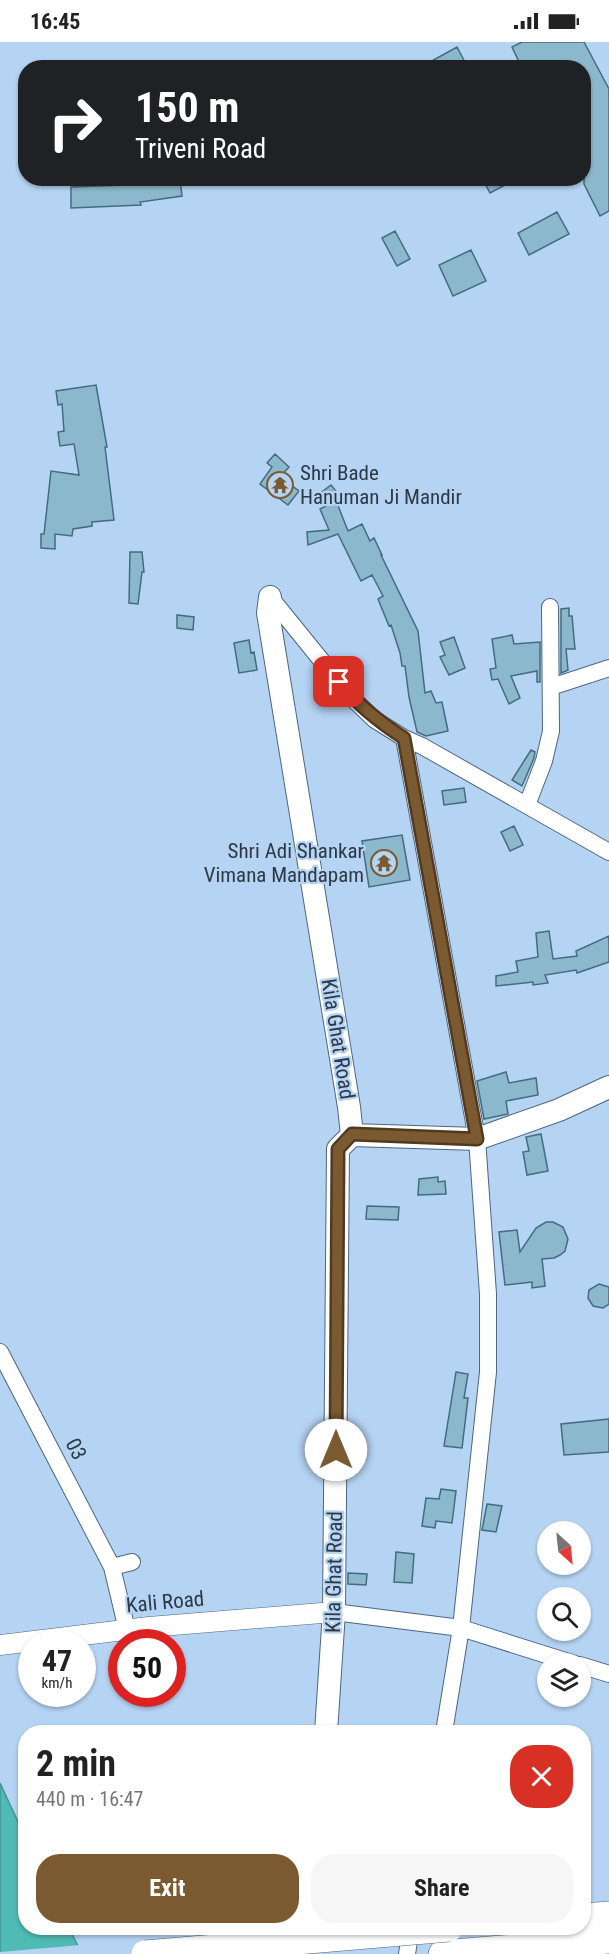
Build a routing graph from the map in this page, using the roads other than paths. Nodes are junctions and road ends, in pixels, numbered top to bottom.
1 (270, 597) joint
2 (550, 607) dead end
3 (609, 668) edge
4 (551, 687) junction
5 (404, 738) junction
6 (527, 805) junction
7 (609, 852) edge
8 (609, 1087) edge
9 (352, 1134) junction
10 (477, 1139) junction
11 (0, 1352) edge
12 (132, 1562) dead end
13 (112, 1568) junction
14 (334, 1612) junction
15 (461, 1628) junction
16 (127, 1629) edge
17 (138, 1629) edge
18 (108, 1632) edge
19 (0, 1645) edge
20 (540, 1653) edge
21 (591, 1668) edge
22 (609, 1674) edge
23 (326, 1725) edge
24 (445, 1725) edge
25 (609, 1915) edge
26 (591, 1916) edge
27 (312, 1935) edge
28 (367, 1935) edge
29 (410, 1935) edge
30 (609, 1940) edge
31 (457, 1953) edge
32 (145, 1954) edge
33 (311, 1954) edge
34 (407, 1954) edge

1 - 5 street
1 - 9 main road, Kila Ghat Road
2 - 4 street
3 - 4 street
4 - 6 street
5 - 6 street
5 - 10 street
6 - 7 street
8 - 10 main road
9 - 10 main road
9 - 14 main road, Kila Ghat Road
10 - 15 street
11 - 13 street, 03
12 - 13 street
13 - 16 street, 03
14 - 15 street
14 - 17 street, Kali Road
14 - 23 main road, Kila Ghat Road
15 - 20 street
15 - 24 street
18 - 19 street, Kali Road
21 - 22 street
25 - 26 highway
27 - 33 main road
28 - 32 highway, bridge
29 - 34 street
30 - 31 highway

